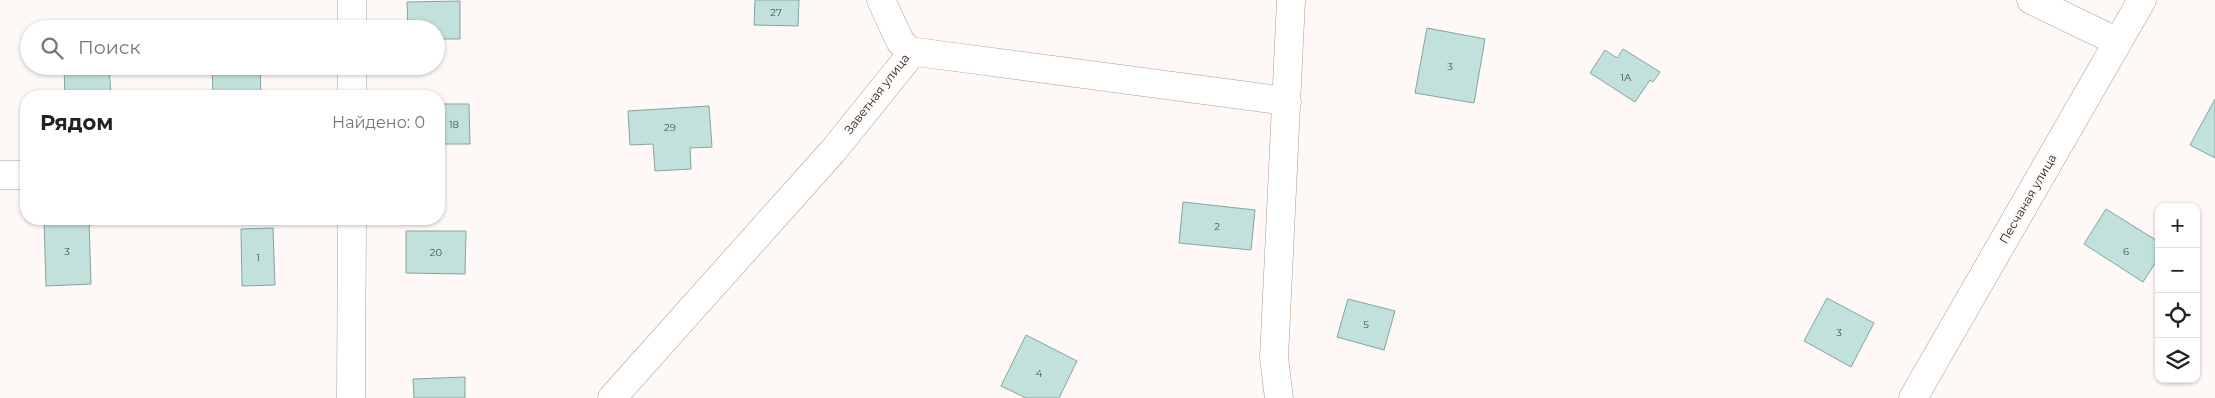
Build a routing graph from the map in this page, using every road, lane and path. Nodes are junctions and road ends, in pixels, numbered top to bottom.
1 (352, 0) edge
2 (881, 0) edge
3 (1291, 0) edge
4 (2031, 0) edge
5 (2142, 0) edge
6 (352, 20) edge
7 (2118, 42) junction
8 (909, 51) junction
9 (352, 75) edge
10 (352, 90) edge
11 (1286, 101) junction
12 (20, 174) edge
13 (0, 175) edge
14 (352, 225) edge
15 (351, 398) edge
16 (612, 398) edge
17 (1278, 398) edge
18 (1913, 398) edge

1 - 6 street
2 - 8 street
3 - 11 street
4 - 7 street
5 - 7 street, Песчаная улица
7 - 18 street, Песчаная улица
8 - 11 street, Заветная улица
8 - 16 street, Заветная улица
9 - 10 street
11 - 17 street
12 - 13 street
14 - 15 street

